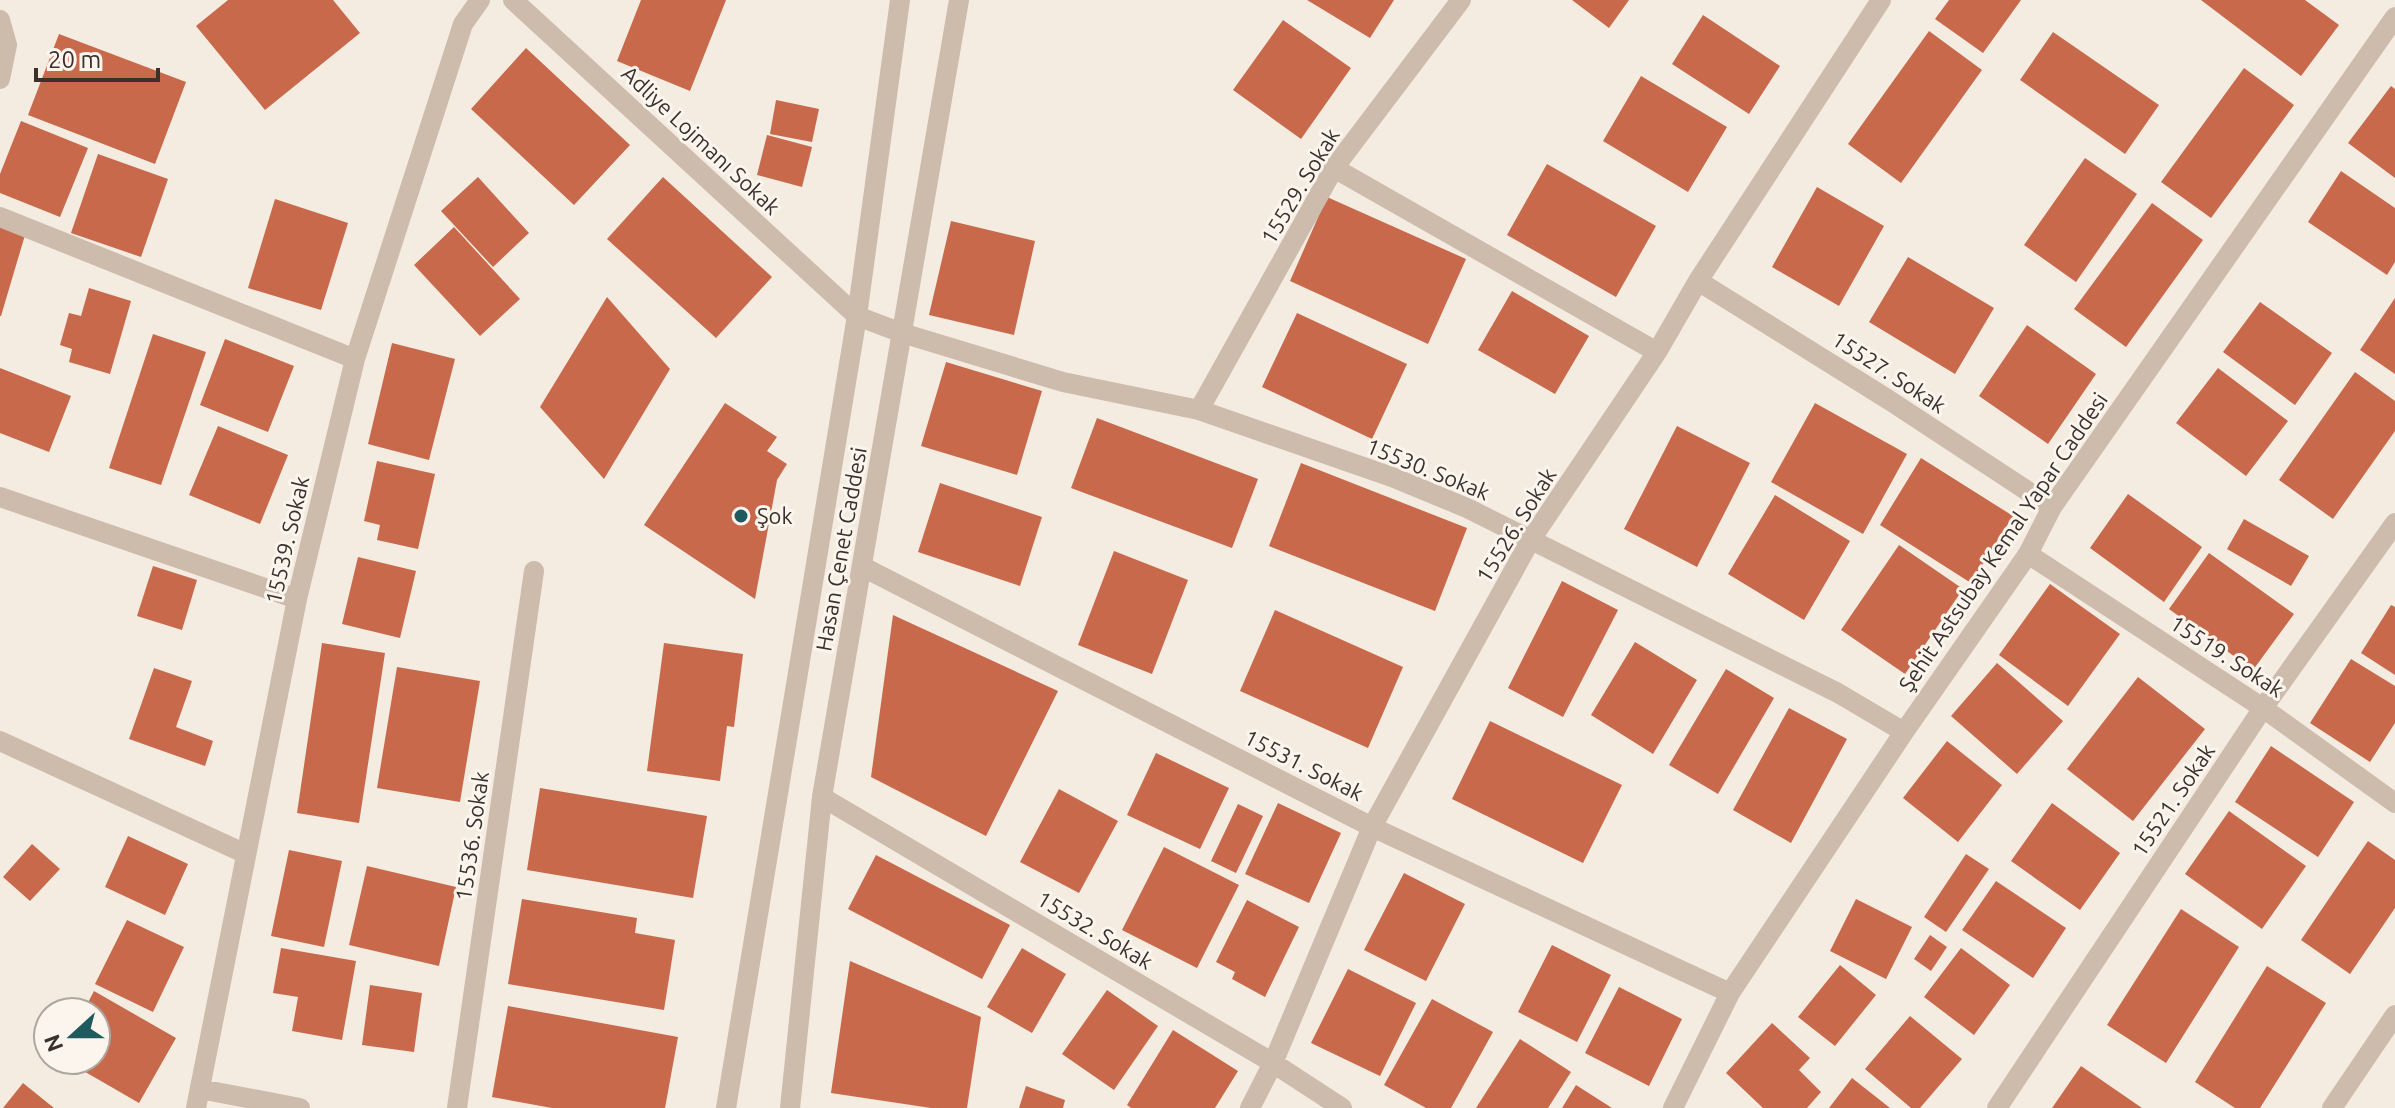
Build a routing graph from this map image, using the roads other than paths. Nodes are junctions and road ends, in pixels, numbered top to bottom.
1 (480, 0) edge
2 (513, 0) edge
3 (900, 0) edge
4 (959, 0) edge
5 (1461, 0) edge
6 (1881, 0) edge
7 (2395, 17) edge
8 (0, 20) edge
9 (0, 79) edge
10 (1334, 168) junction
11 (0, 217) edge
12 (1698, 281) junction
13 (857, 316) junction
14 (902, 333) junction
15 (1657, 352) junction
16 (355, 359) junction
17 (1199, 410) junction
18 (0, 497) edge
19 (2052, 507) junction
20 (2395, 523) edge
21 (1530, 541) junction
22 (2028, 554) junction
23 (863, 567) junction
24 (534, 571) dead end
25 (297, 599) junction
26 (2263, 708) junction
27 (1904, 732) junction
28 (0, 741) edge
29 (822, 797) junction
30 (2395, 803) edge
31 (1372, 827) junction
32 (246, 854) junction
33 (1730, 993) junction
34 (2395, 1015) edge
35 (1273, 1063) junction
36 (198, 1099) edge
37 (300, 1108) edge
38 (457, 1108) edge
39 (726, 1108) edge
40 (790, 1108) edge
41 (1250, 1108) edge
42 (1342, 1108) edge
43 (1673, 1108) edge
44 (1997, 1108) edge
45 (2332, 1108) edge

1 - 16 street, 15539. Sokak
2 - 13 street, Adliye Lojmanı Sokak
3 - 13 street
4 - 14 street, Hasan Çenet Caddesi
5 - 10 street, 15529. Sokak
6 - 12 street, 15526. Sokak
7 - 19 street, Şehit Astsubay Kemal Yapar Caddesi
8 - 9 street
10 - 15 street
10 - 17 street, 15529. Sokak
11 - 16 street
12 - 15 street, 15526. Sokak
12 - 19 street, 15527. Sokak
13 - 14 street, 15530. Sokak
13 - 39 street
14 - 17 street, 15530. Sokak
14 - 23 street, Hasan Çenet Caddesi
15 - 21 street, 15526. Sokak
16 - 25 street, 15539. Sokak
17 - 21 street, 15530. Sokak
18 - 25 street
19 - 22 street, Şehit Astsubay Kemal Yapar Caddesi
20 - 26 street, 15521. Sokak
21 - 27 street, 15530. Sokak
21 - 31 street, 15526. Sokak
22 - 26 street, 15519. Sokak
22 - 27 street, Şehit Astsubay Kemal Yapar Caddesi
23 - 29 street, Hasan Çenet Caddesi
23 - 31 street, 15531. Sokak
24 - 38 street, 15536. Sokak
25 - 32 street, 15539. Sokak
26 - 30 street, 15519. Sokak
26 - 44 street, 15521. Sokak
27 - 33 street, Şehit Astsubay Kemal Yapar Caddesi
28 - 32 street
29 - 35 street, 15532. Sokak
29 - 40 street, Hasan Çenet Caddesi
31 - 33 street, 15531. Sokak
31 - 35 street, 15526. Sokak
32 - 36 street, 15539. Sokak
33 - 43 street, Şehit Astsubay Kemal Yapar Caddesi
34 - 45 street
35 - 41 street, 15526. Sokak
35 - 42 street, 15532. Sokak
36 - 37 street

